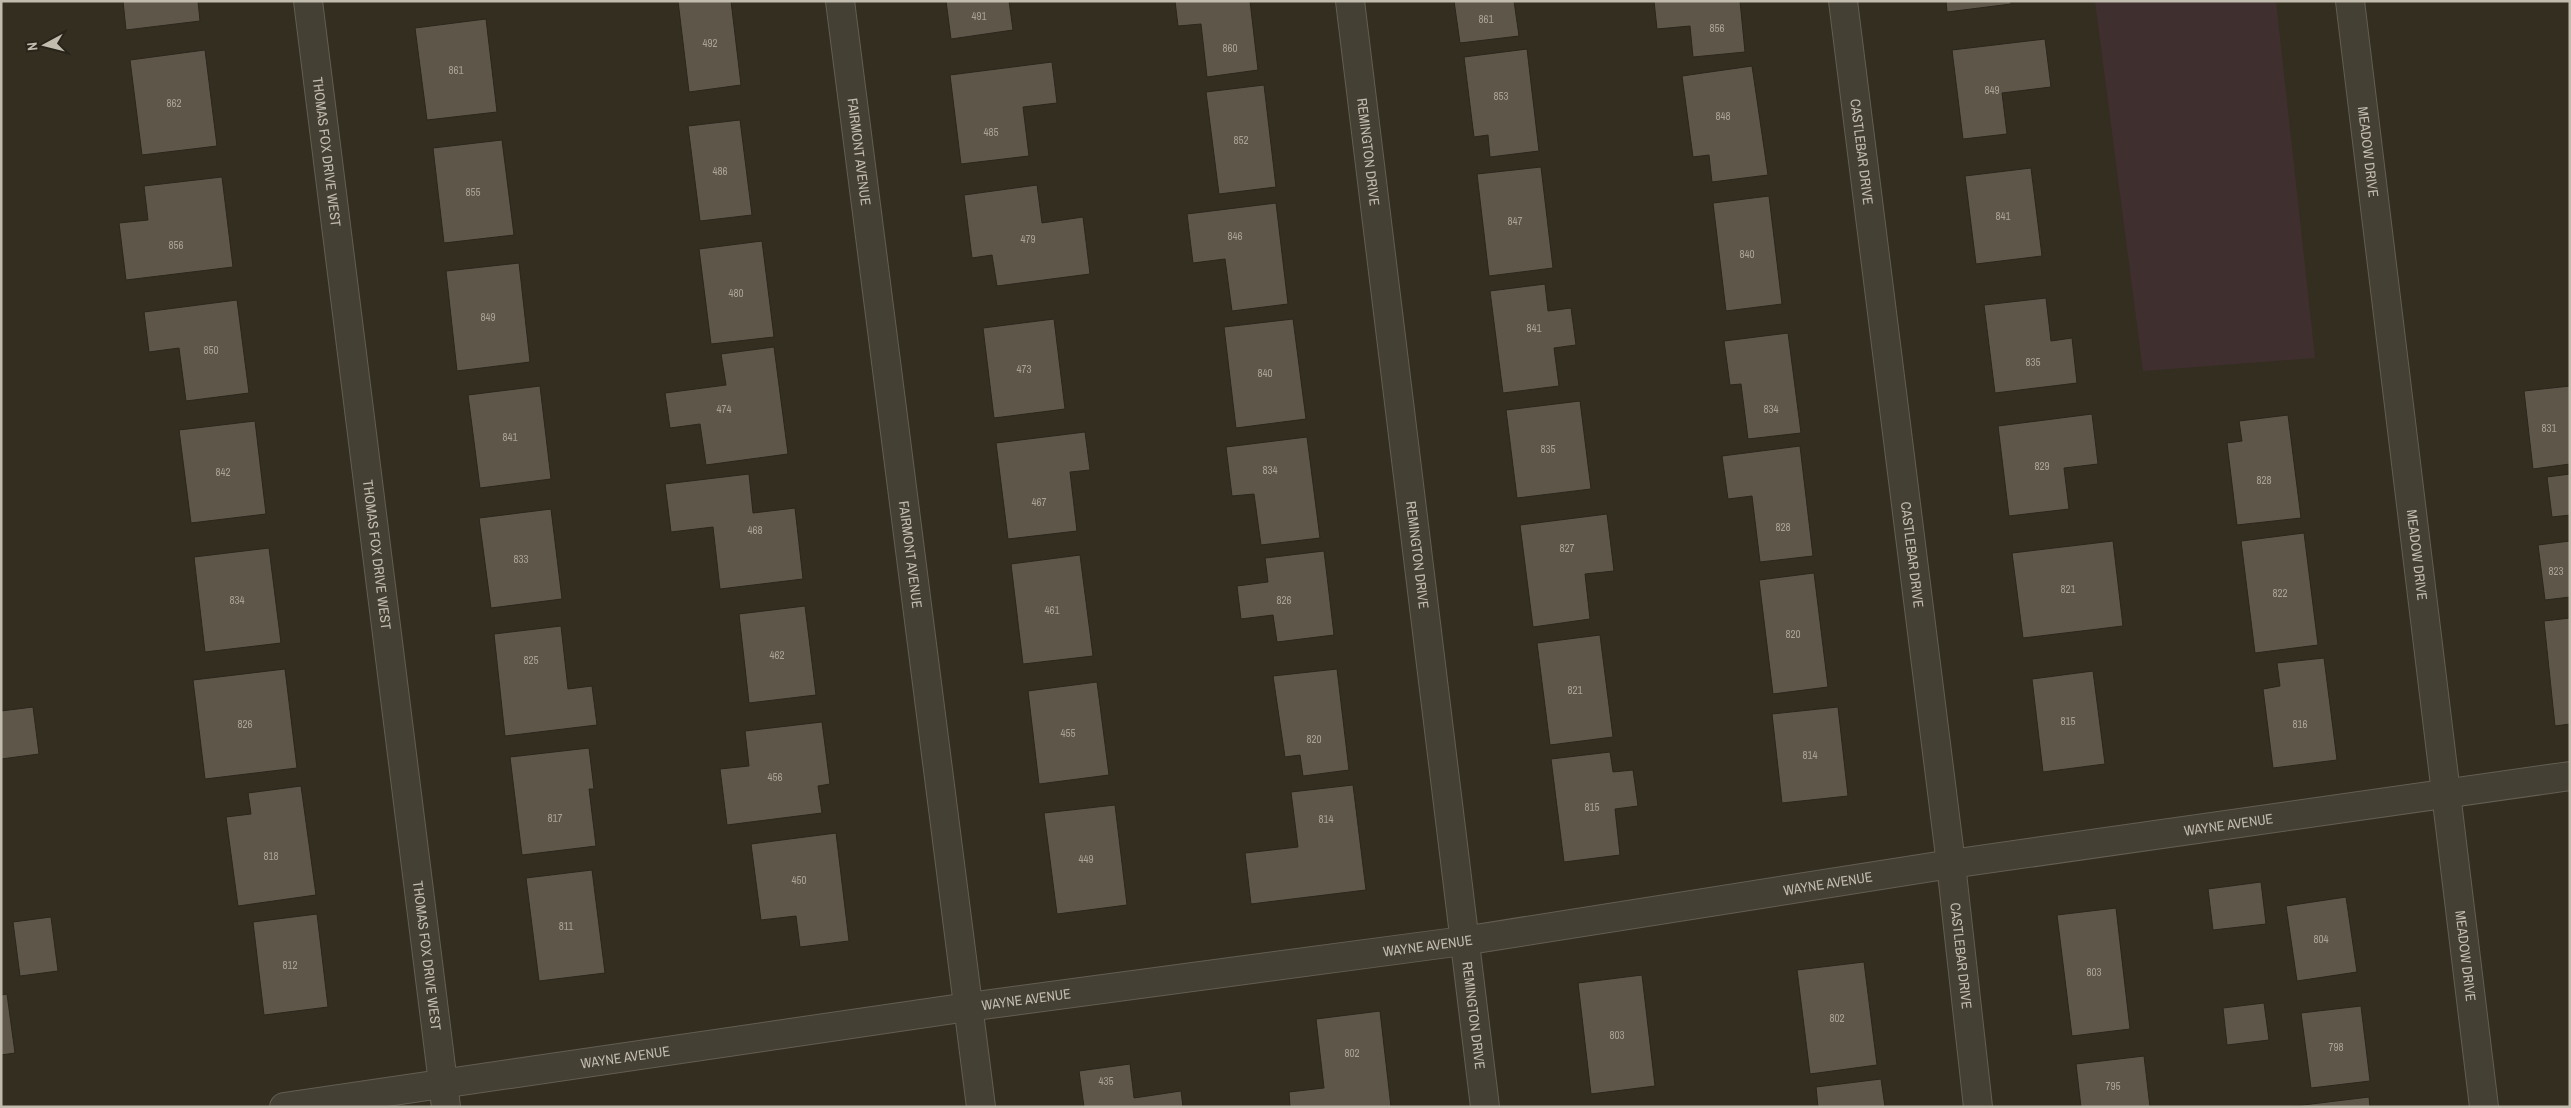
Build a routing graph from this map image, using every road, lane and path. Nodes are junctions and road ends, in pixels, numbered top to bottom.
1 (308, 1) edge
2 (840, 1) edge
3 (1350, 1) edge
4 (1843, 1) edge
5 (2350, 1) edge
6 (2570, 776) edge
7 (2447, 794) junction
8 (1951, 864) junction
9 (1463, 941) junction
10 (968, 1007) junction
11 (445, 1095) edge
12 (284, 1107) edge
13 (981, 1107) edge
14 (1485, 1107) edge
15 (1978, 1107) edge
16 (2484, 1107) edge

1 - 11 street, THOMAS FOX DRIVE WEST
2 - 10 street, FAIRMONT AVENUE
3 - 9 street, REMINGTON DRIVE
4 - 8 street, CASTLEBAR DRIVE
5 - 7 street, MEADOW DRIVE
6 - 7 street, WAYNE AVENUE
7 - 8 street, WAYNE AVENUE
7 - 16 street, MEADOW DRIVE
8 - 9 street, WAYNE AVENUE
8 - 15 street, CASTLEBAR DRIVE
9 - 10 street, WAYNE AVENUE
9 - 14 street, REMINGTON DRIVE
10 - 11 street, WAYNE AVENUE
10 - 13 street, FAIRMONT AVENUE
11 - 12 street, WAYNE AVENUE

